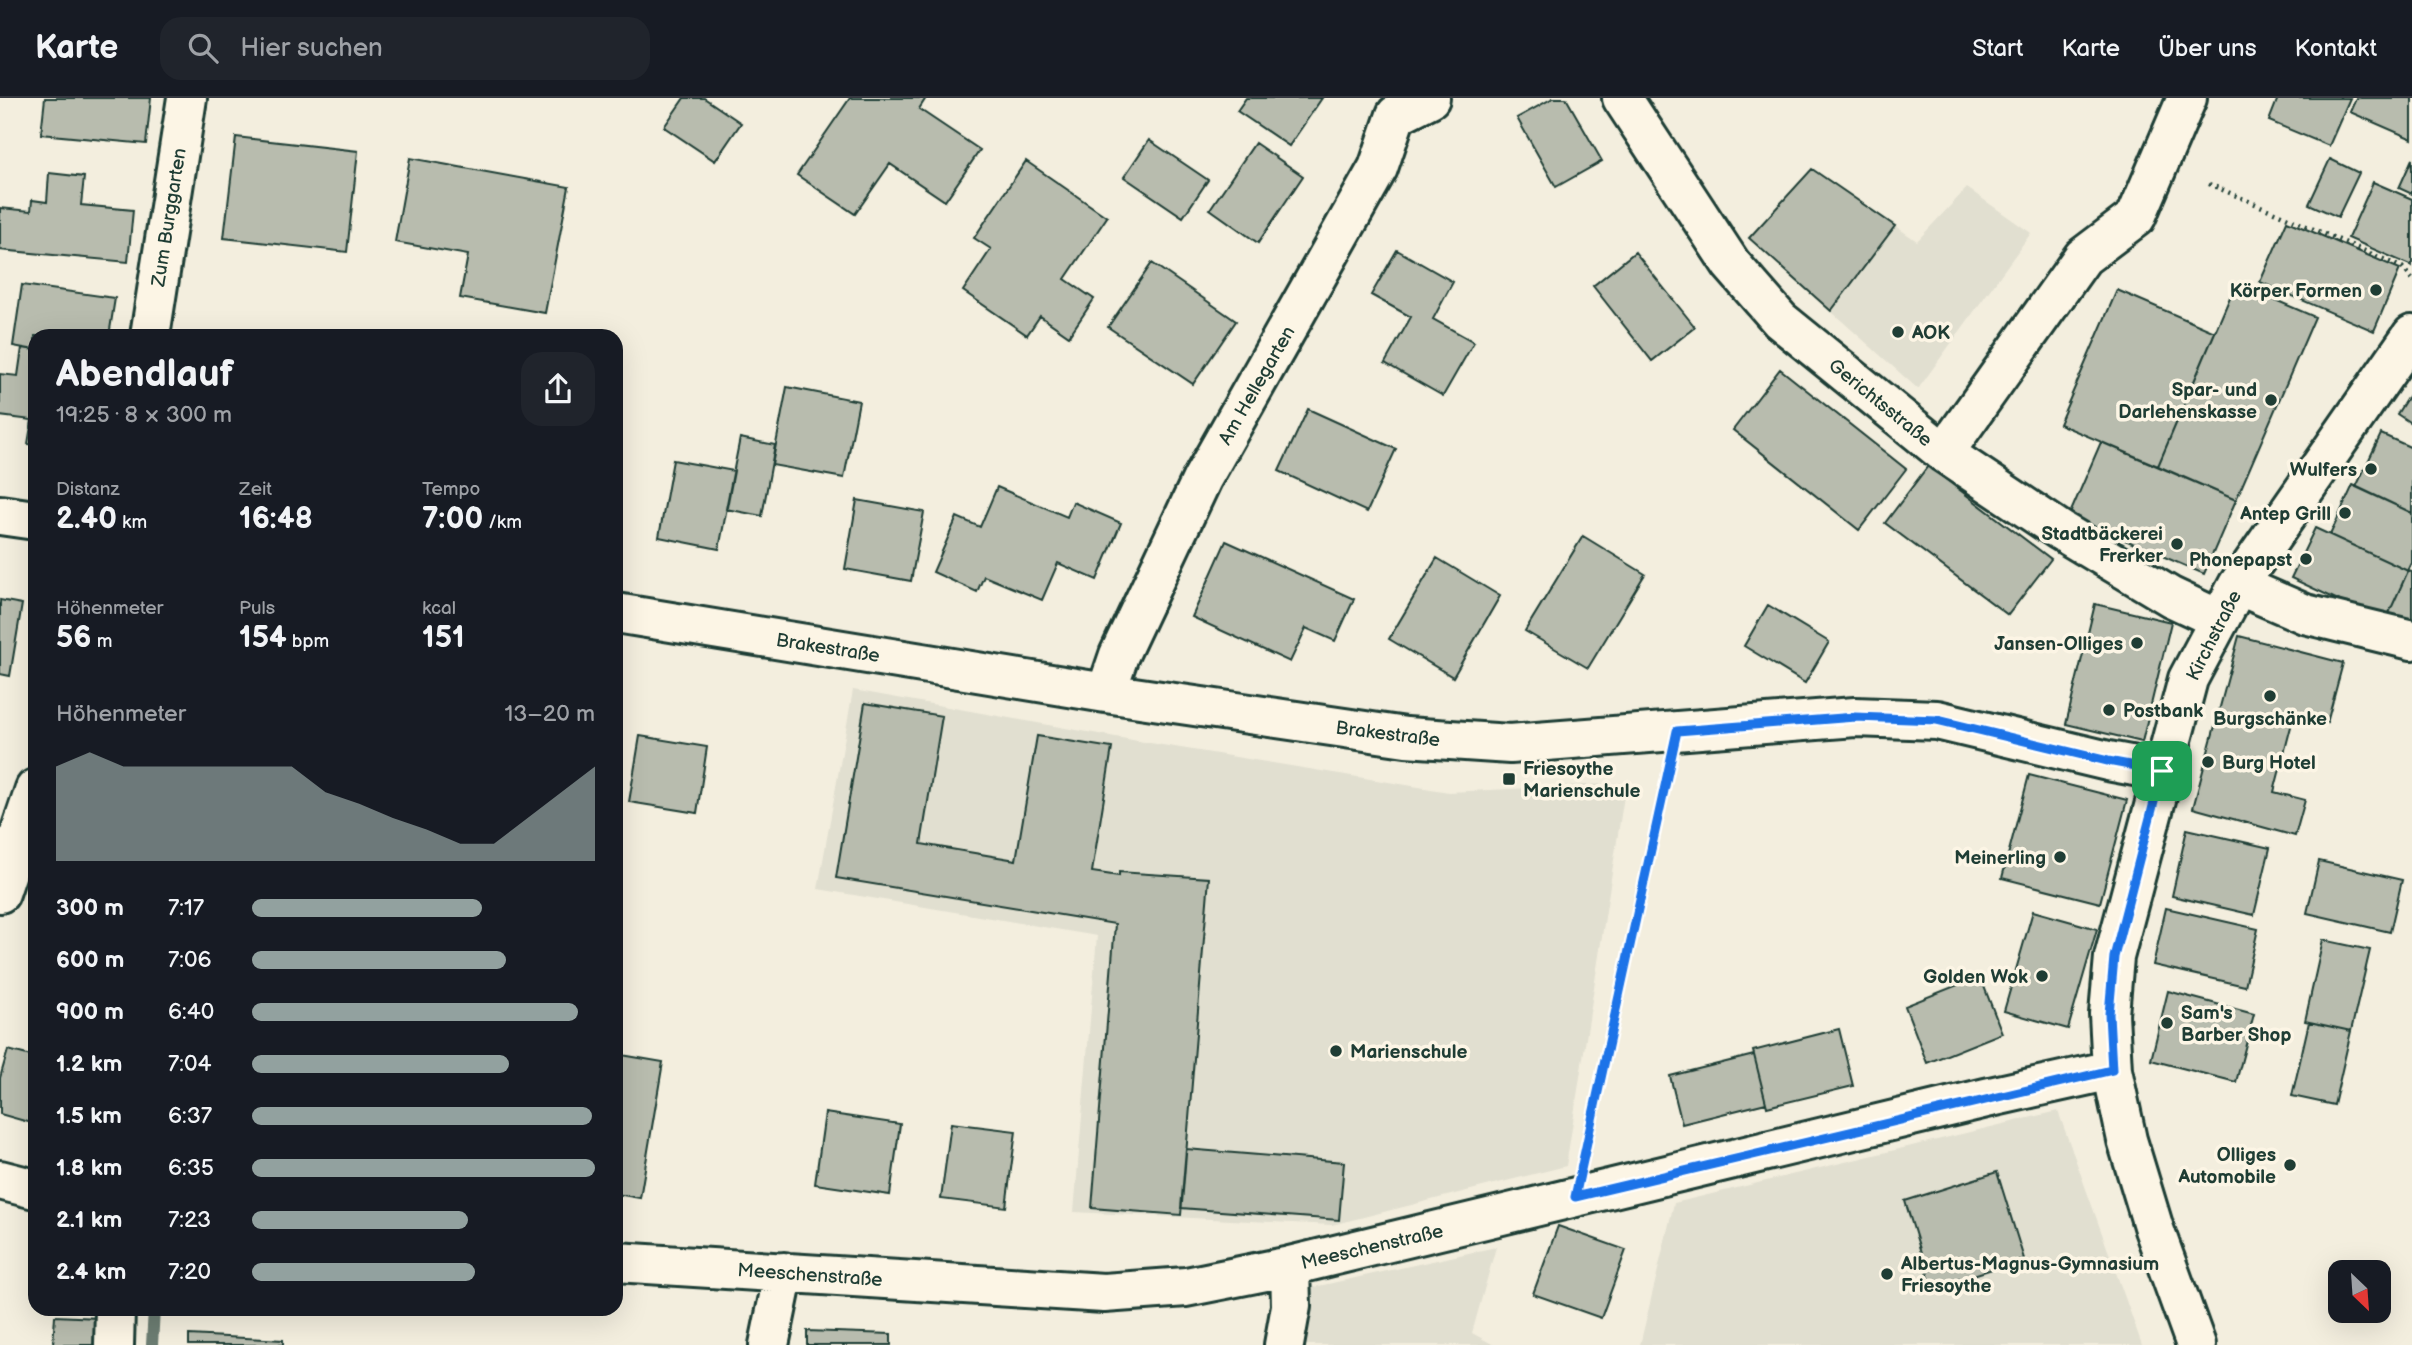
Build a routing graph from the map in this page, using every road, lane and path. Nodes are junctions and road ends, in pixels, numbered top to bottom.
1 (187, 98) edge
2 (1430, 98) edge
3 (1622, 98) edge
4 (2187, 98) edge
5 (1394, 107) edge
6 (2209, 184) dead end
7 (2412, 279) edge
8 (151, 329) edge
9 (2412, 335) edge
10 (1944, 453) junction
11 (0, 515) edge
12 (28, 519) edge
13 (2238, 585) junction
14 (623, 614) edge
15 (2218, 619) junction
16 (2412, 640) edge
17 (1106, 692) junction
18 (1677, 731) junction
19 (2162, 771) junction
20 (28, 810) edge
21 (0, 893) edge
22 (2112, 1070) junction
23 (0, 1180) edge
24 (28, 1187) edge
25 (1575, 1197) junction
26 (623, 1262) edge
27 (1290, 1266) junction
28 (784, 1272) junction
29 (115, 1316) edge
30 (114, 1345) edge
31 (769, 1345) edge
32 (1284, 1345) edge
33 (2196, 1345) edge

1 - 8 street, Zum Burggarten
2 - 5 street, Am Hellegarten
3 - 10 street, Gerichtsstraße
4 - 10 street
5 - 17 street, Am Hellegarten
6 - 7 path
9 - 13 street, Kirchstraße
10 - 15 street, Gerichtsstraße
11 - 12 street
13 - 15 street, Kirchstraße
13 - 16 street
14 - 17 street, Brakestraße
15 - 19 street, Kirchstraße
17 - 18 street, Brakestraße
18 - 19 street, Brakestraße
18 - 25 path
19 - 22 street, Kirchstraße
20 - 21 street
22 - 25 street, Meeschenstraße
22 - 33 street, Kirchstraße
23 - 24 street
25 - 27 street, Meeschenstraße
26 - 28 street, Meeschenstraße
27 - 28 street, Meeschenstraße
27 - 32 street
28 - 31 street
29 - 30 street

